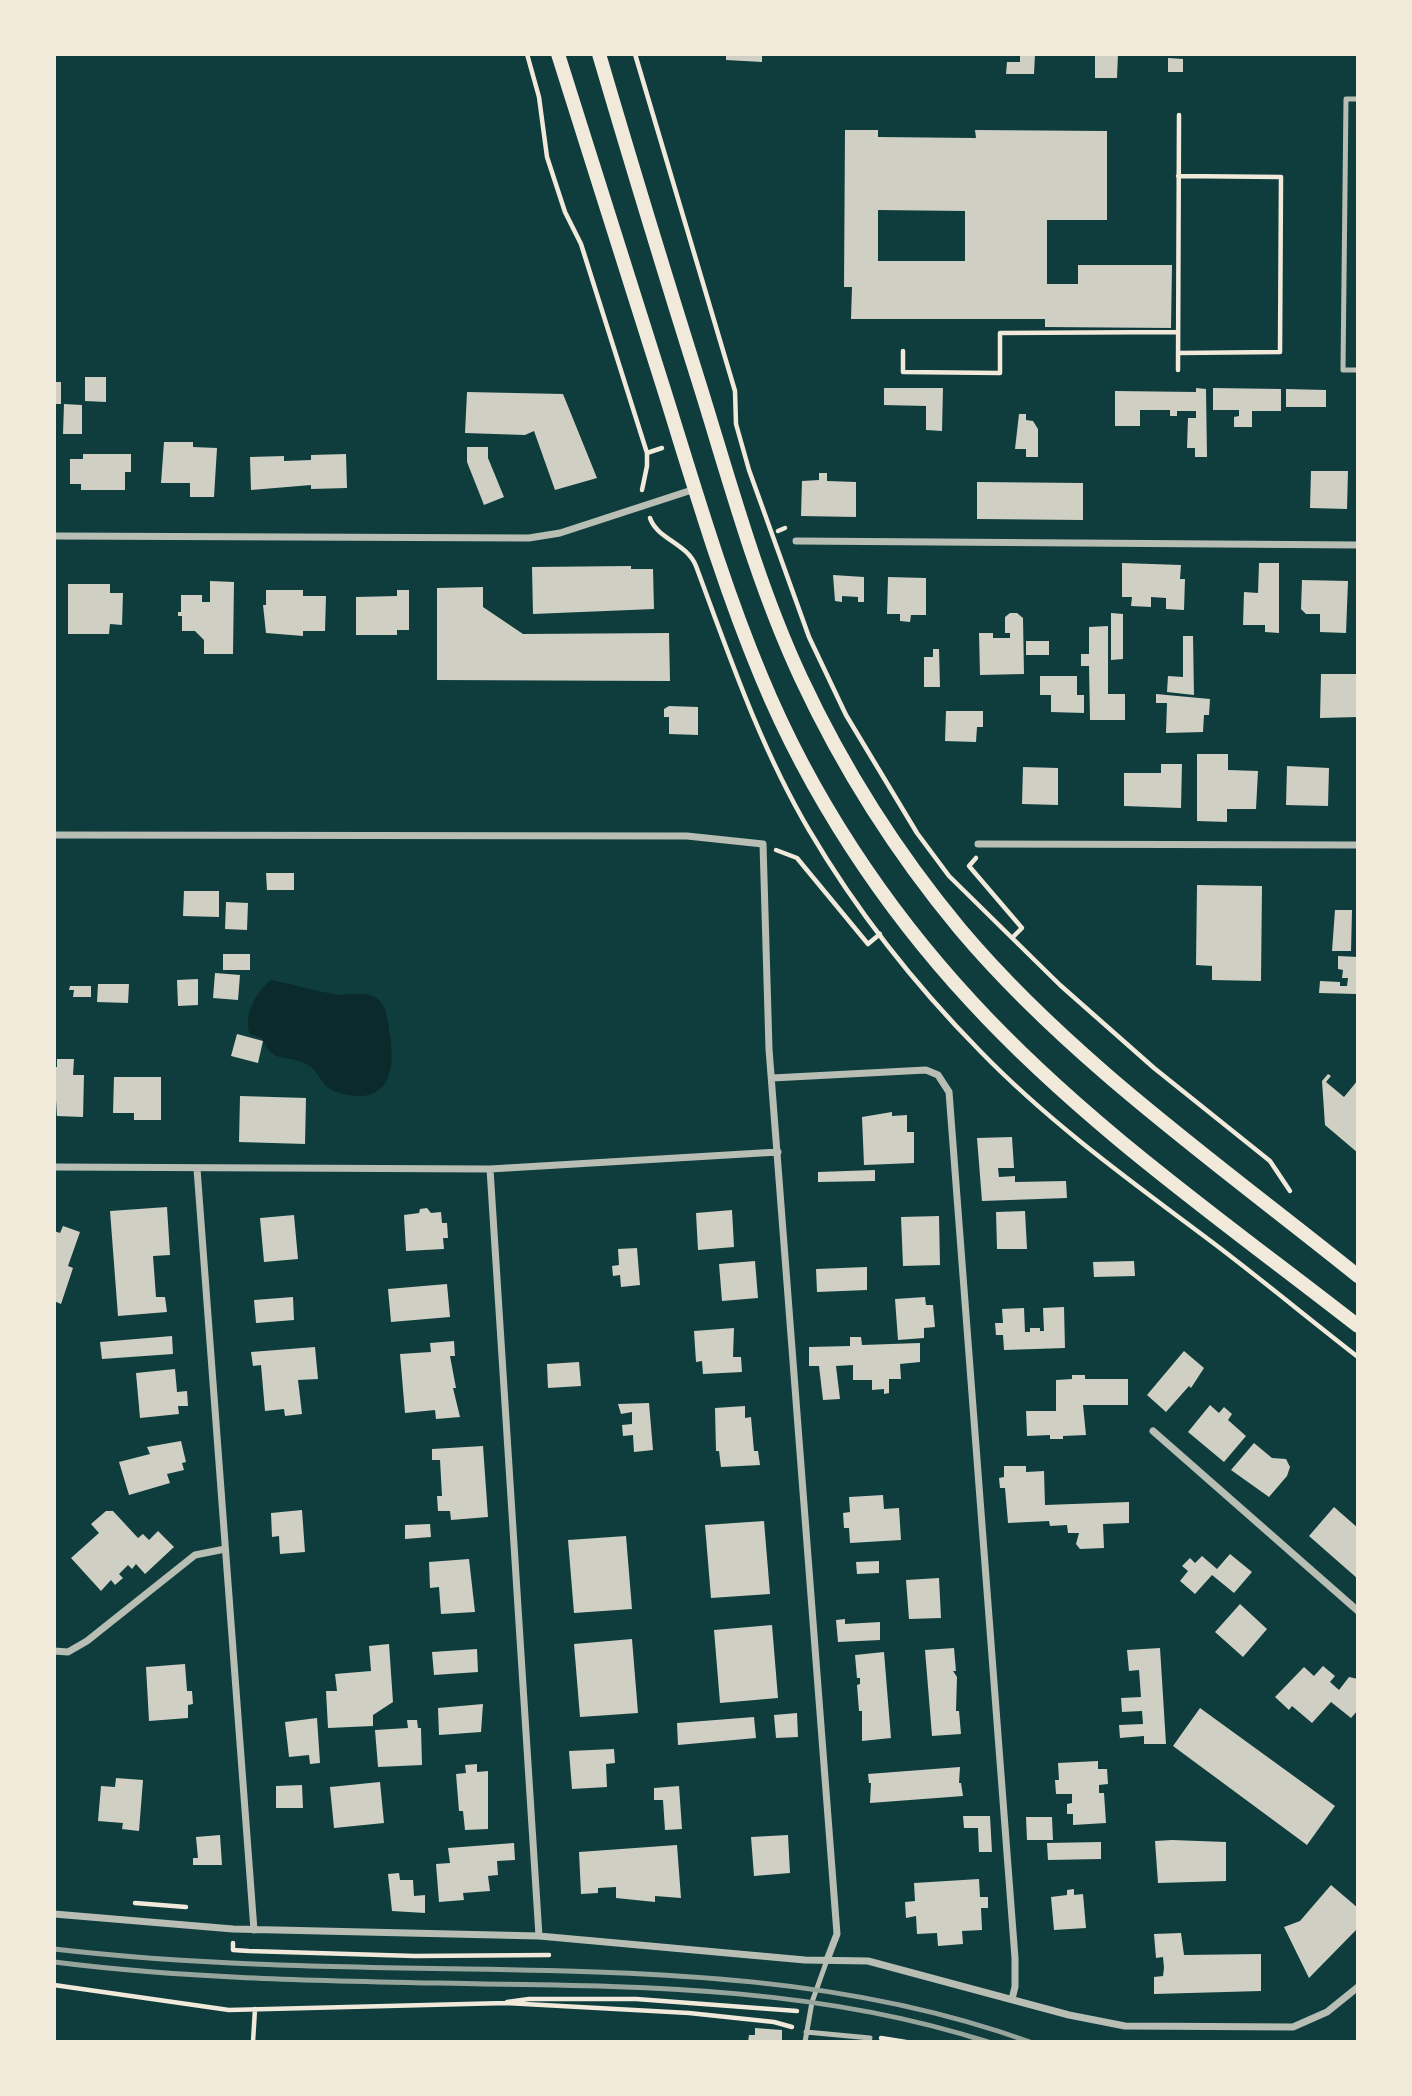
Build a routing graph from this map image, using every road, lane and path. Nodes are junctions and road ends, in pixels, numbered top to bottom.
1 (527, 54) edge
2 (558, 54) edge
3 (600, 54) edge
4 (635, 54) edge
5 (1358, 99) edge
6 (1178, 116) dead end
7 (1178, 176) junction
8 (1178, 332) junction
9 (904, 351) dead end
10 (1178, 352) junction
11 (1178, 370) dead end
12 (1358, 370) edge
13 (736, 424) dead end
14 (655, 450) dead end
15 (647, 453) junction
16 (695, 489) junction
17 (642, 493) dead end
18 (785, 528) dead end
19 (778, 531) dead end
20 (54, 536) edge
21 (796, 541) dead end
22 (1358, 545) edge
23 (54, 835) edge
24 (978, 844) joint
25 (1358, 845) edge
26 (793, 857) dead end
27 (880, 934) dead end
28 (1012, 938) dead end
29 (772, 1078) junction
30 (778, 1152) junction
31 (54, 1167) edge
32 (197, 1169) junction
33 (490, 1169) junction
34 (1358, 1276) edge
35 (1358, 1326) edge
36 (1153, 1431) dead end
37 (225, 1549) junction
38 (1358, 1611) edge
39 (54, 1651) edge
40 (54, 1914) edge
41 (254, 1930) junction
42 (539, 1936) junction
43 (233, 1943) dead end
44 (562, 1956) dead end
45 (827, 1960) junction
46 (54, 1984) edge
47 (1358, 1987) edge
48 (1012, 1999) junction
49 (506, 2003) junction
50 (255, 2008) junction
51 (796, 2011) dead end
52 (806, 2032) junction
53 (870, 2038) joint
54 (253, 2042) edge
55 (805, 2042) edge
56 (906, 2042) edge

1 - 15 path
2 - 16 main road
3 - 34 main road
4 - 13 path
5 - 12 lane
6 - 7 path
7 - 8 path
7 - 10 path
8 - 9 path
8 - 10 path
10 - 11 path
14 - 15 path
15 - 17 path
16 - 20 street
16 - 35 main road
18 - 19 path
21 - 22 street
23 - 29 street
24 - 25 street
24 - 28 path
26 - 27 path
29 - 30 street
29 - 48 street
30 - 33 street
30 - 45 street
31 - 32 street
32 - 33 street
32 - 37 street
33 - 42 street
36 - 38 street
37 - 39 street
37 - 41 street
40 - 41 street
41 - 42 street
42 - 45 street
43 - 44 path
45 - 48 street
45 - 52 lane
46 - 50 path
47 - 48 street
49 - 50 path
49 - 51 path
49 - 52 path
50 - 54 path
52 - 53 lane
52 - 55 lane
53 - 56 path

